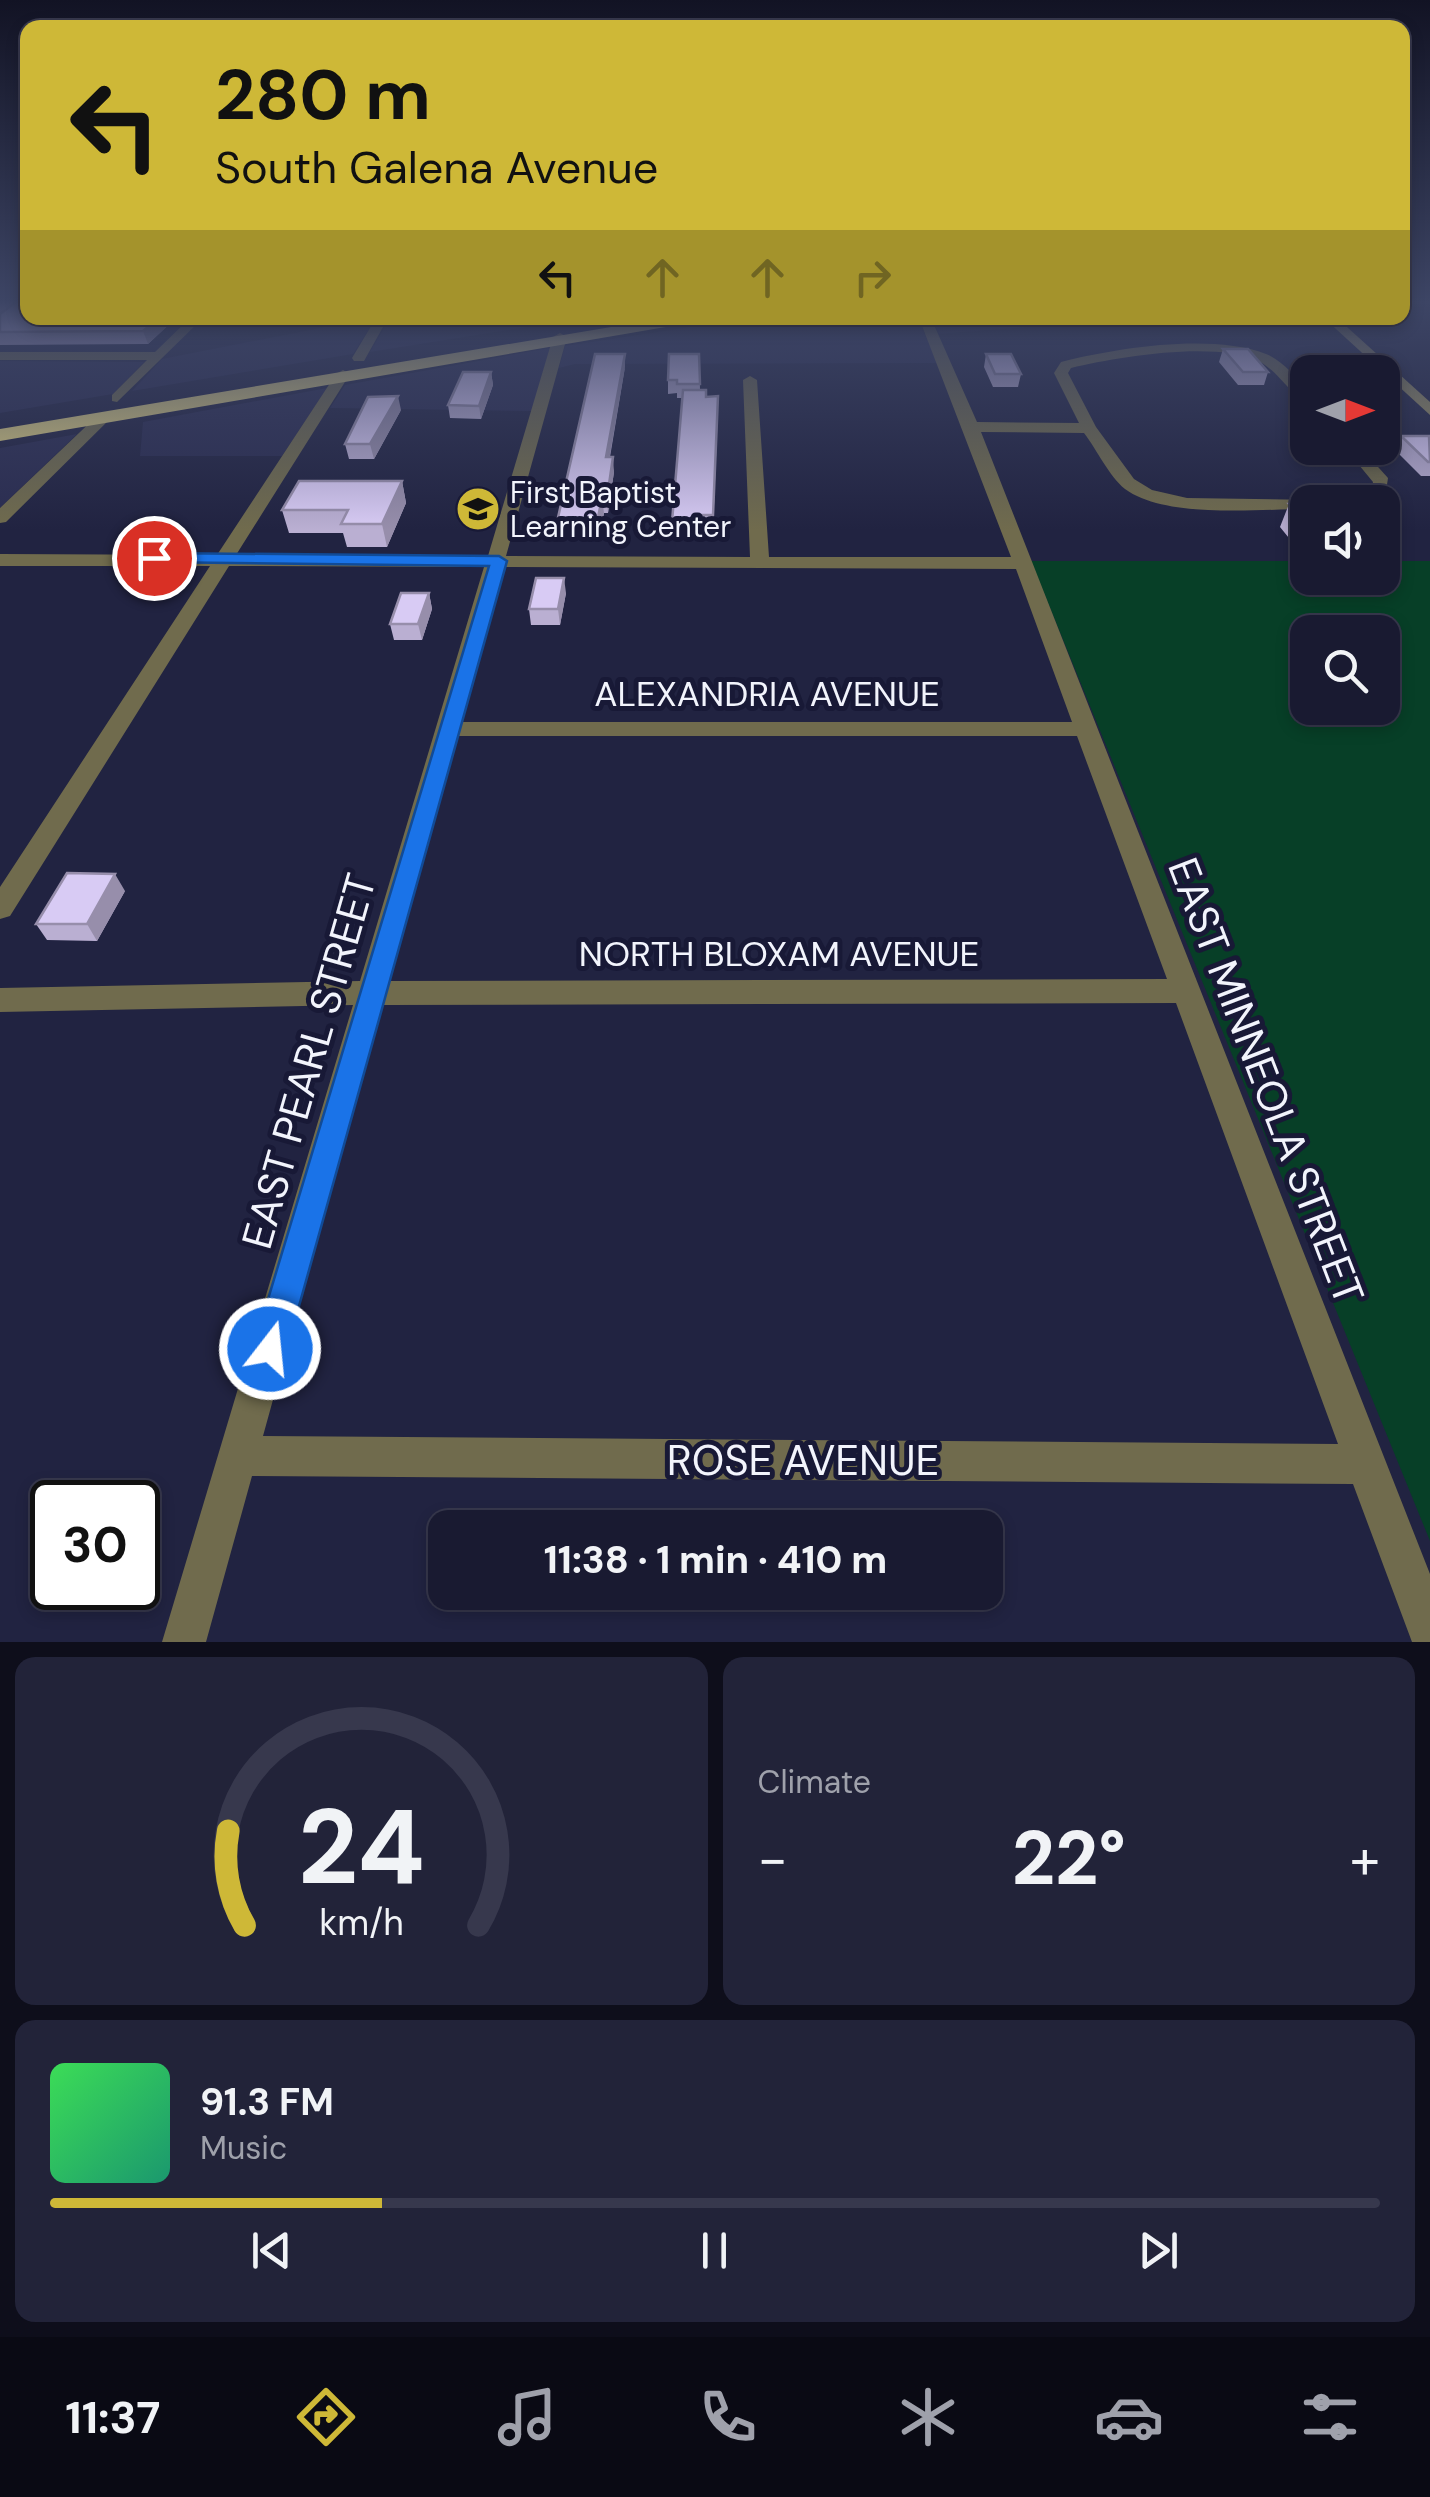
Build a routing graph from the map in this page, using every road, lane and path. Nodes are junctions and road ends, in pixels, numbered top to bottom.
1 (138, 377) edge
2 (246, 377) edge
3 (329, 377) edge
4 (342, 377) edge
5 (550, 377) edge
6 (950, 377) edge
7 (1060, 377) edge
8 (1395, 377) edge
9 (750, 380) dead end
10 (118, 398) junction
11 (1430, 410) edge
12 (104, 416) junction
13 (0, 418) edge
14 (971, 427) junction
15 (1089, 428) junction
16 (0, 435) edge
17 (1368, 465) edge
18 (1381, 485) edge
19 (1290, 504) edge
20 (0, 518) edge
21 (0, 560) edge
22 (224, 560) junction
23 (499, 561) junction
24 (1021, 563) junction
25 (760, 564) junction
26 (450, 729) junction
27 (1085, 729) junction
28 (0, 910) edge
29 (1186, 991) junction
30 (372, 992) junction
31 (0, 1000) edge
32 (239, 1456) junction
33 (1367, 1464) junction
34 (1430, 1631) edge
35 (184, 1642) edge

1 - 10 street
2 - 10 highway
3 - 12 highway
4 - 22 street
5 - 23 street, EAST PEARL STREET
6 - 14 street, EAST MINNEOLA STREET
7 - 15 street
8 - 11 street
9 - 25 street
10 - 13 highway
12 - 16 highway
12 - 20 street
14 - 15 street
14 - 24 street, EAST MINNEOLA STREET
15 - 19 street
17 - 18 street
21 - 22 street
22 - 23 street
22 - 28 street
23 - 25 street
23 - 26 street, EAST PEARL STREET
24 - 25 street
24 - 27 street, EAST MINNEOLA STREET
26 - 27 street, ALEXANDRIA AVENUE
26 - 30 street, EAST PEARL STREET
27 - 29 street, EAST MINNEOLA STREET
29 - 30 street, NORTH BLOXAM AVENUE
29 - 33 street, EAST MINNEOLA STREET
30 - 31 street, NORTH BLOXAM AVENUE
30 - 32 street, EAST PEARL STREET
32 - 33 street, ROSE AVENUE
32 - 35 street, EAST PEARL STREET
33 - 34 street, EAST MINNEOLA STREET

